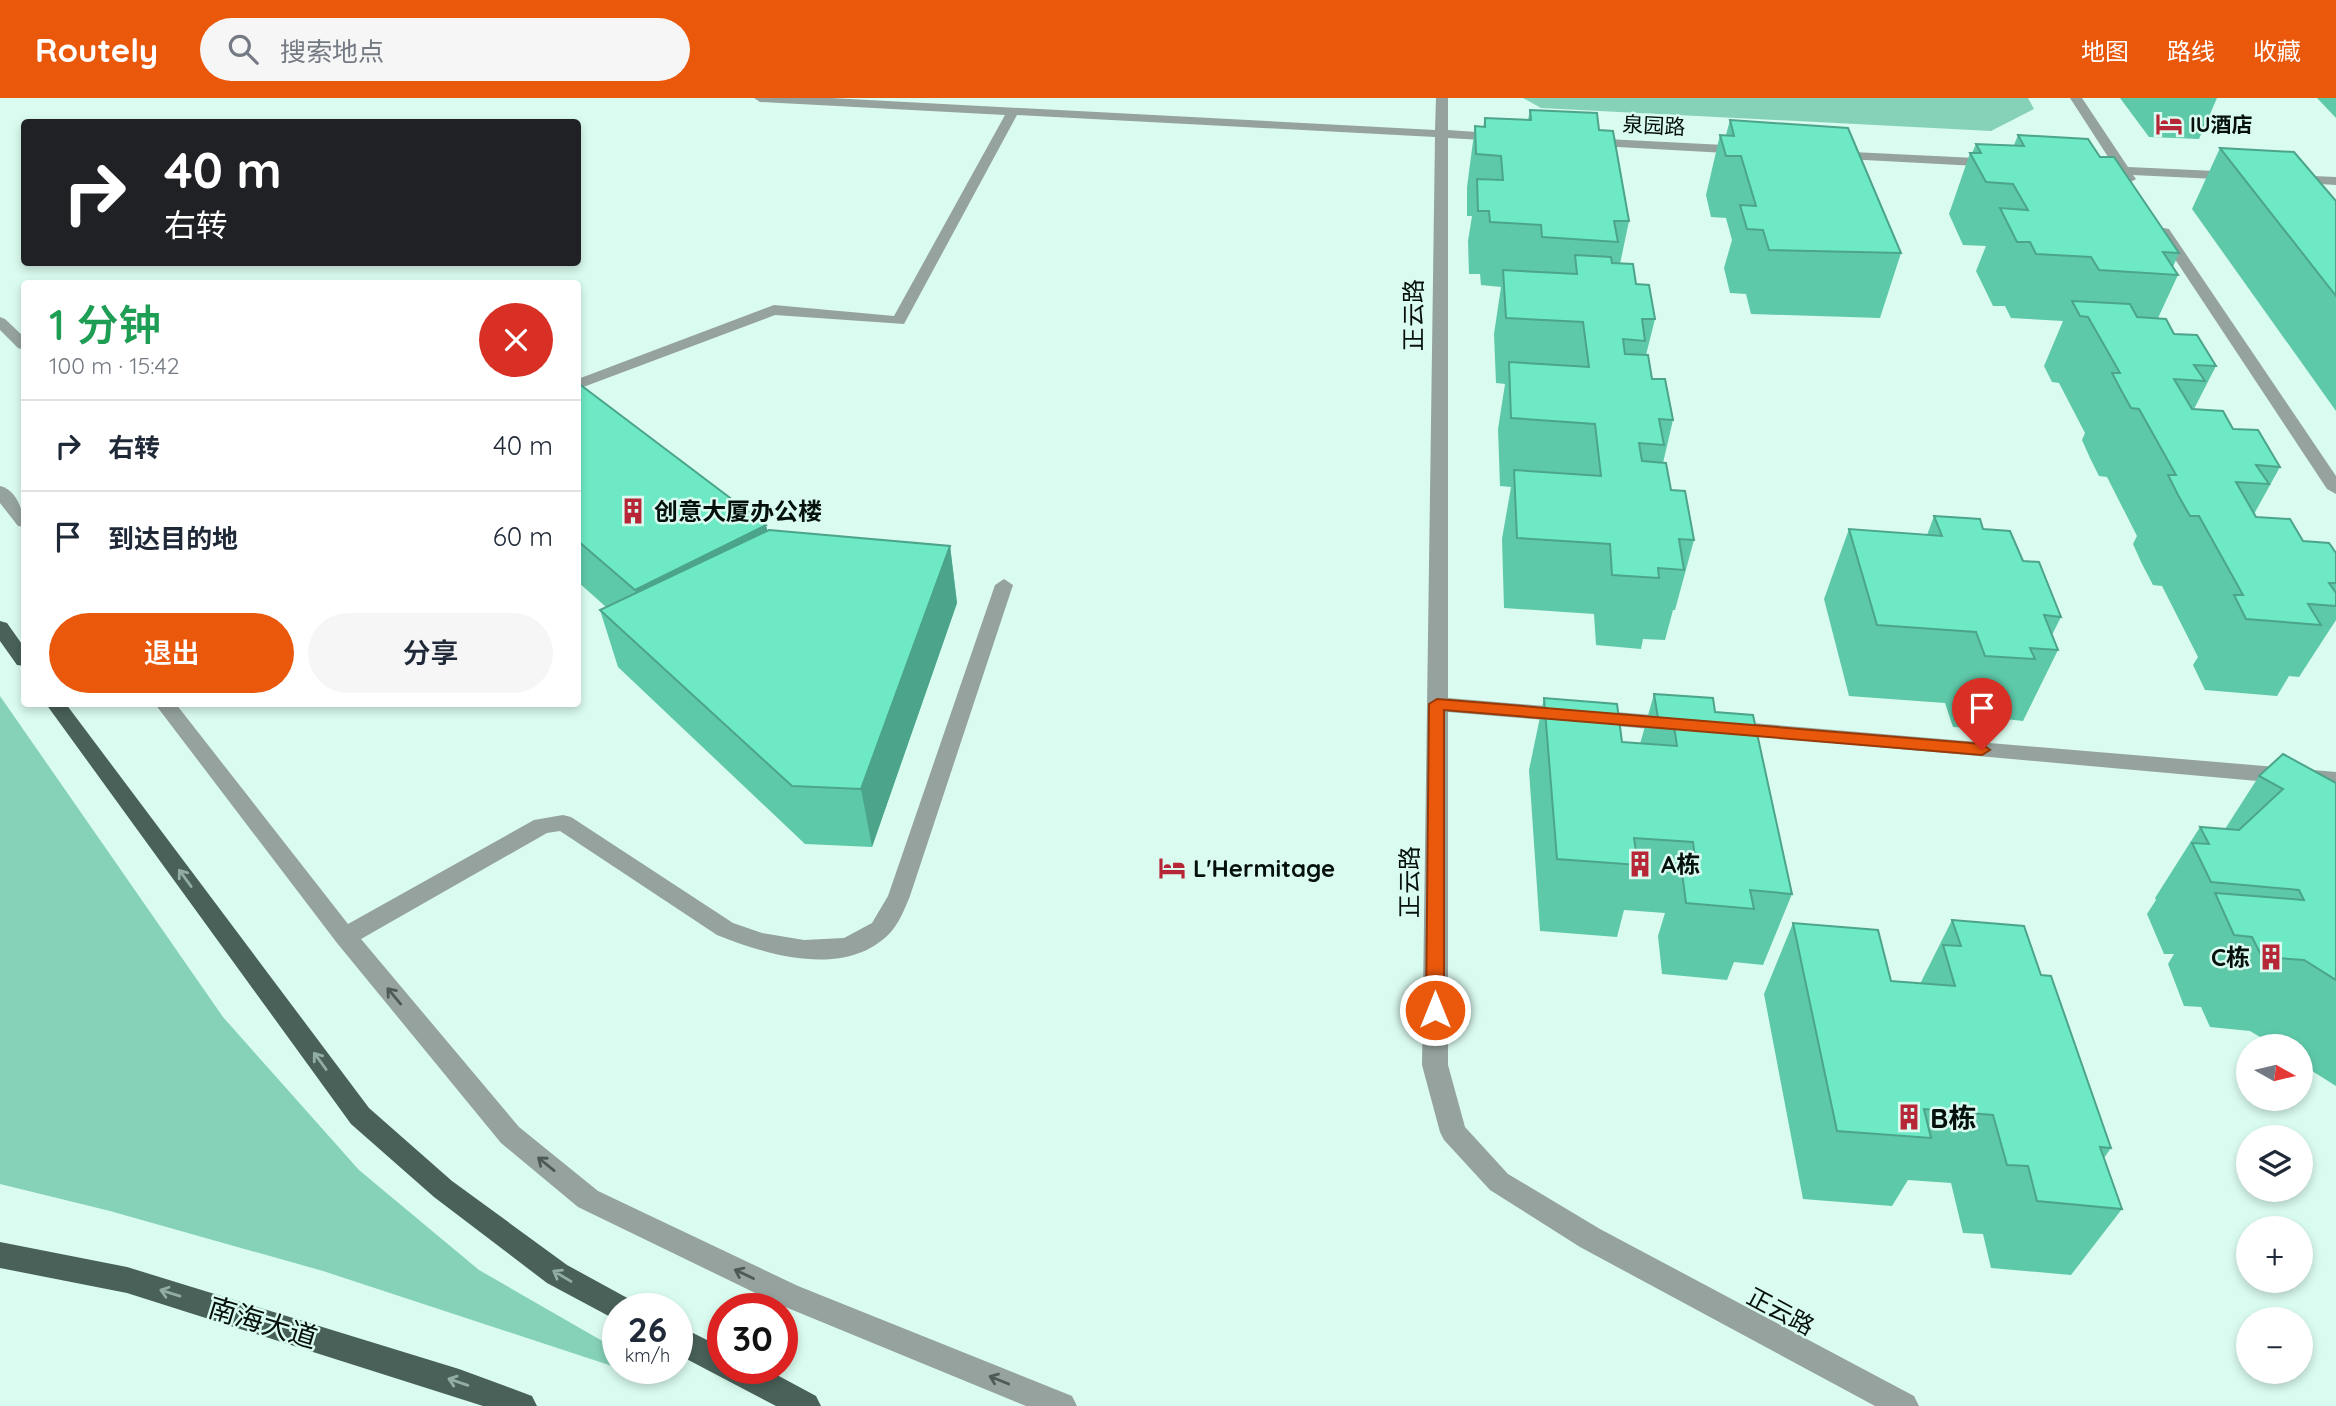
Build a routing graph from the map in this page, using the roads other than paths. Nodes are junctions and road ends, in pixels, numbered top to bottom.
1 (760, 98) edge
2 (1442, 98) edge
3 (2077, 98) edge
4 (1013, 112) junction
5 (1440, 134) junction
6 (1510, 138) edge
7 (1579, 142) edge
8 (1760, 151) edge
9 (1816, 154) edge
10 (2012, 164) edge
11 (2081, 168) edge
12 (2123, 170) junction
13 (2336, 181) edge
14 (2138, 192) edge
15 (2153, 215) edge
16 (0, 323) edge
17 (21, 342) edge
18 (581, 383) edge
19 (2336, 489) edge
20 (2, 497) edge
21 (21, 519) edge
22 (1004, 585) dead end
23 (0, 627) edge
24 (21, 656) edge
25 (1437, 704) junction
26 (58, 707) edge
27 (166, 707) edge
28 (2336, 779) edge
29 (345, 937) junction
30 (0, 1255) edge
31 (602, 1299) edge
32 (764, 1384) edge
33 (522, 1406) edge
34 (806, 1406) edge
35 (1062, 1406) edge
36 (1905, 1406) edge

1 - 4 street
2 - 5 street, 正云路
3 - 12 street
4 - 5 street
4 - 18 street
5 - 6 street
5 - 25 street, 正云路
7 - 8 street, 泉园路
9 - 10 street
11 - 12 street
12 - 13 street
12 - 14 street
15 - 19 street
16 - 17 street
20 - 21 street
22 - 29 street
23 - 24 main road
25 - 28 street
25 - 36 street, 正云路
31 -> 26 main road
27 - 29 street
35 -> 29 street
33 -> 30 main road, 南海大道
32 - 34 main road

